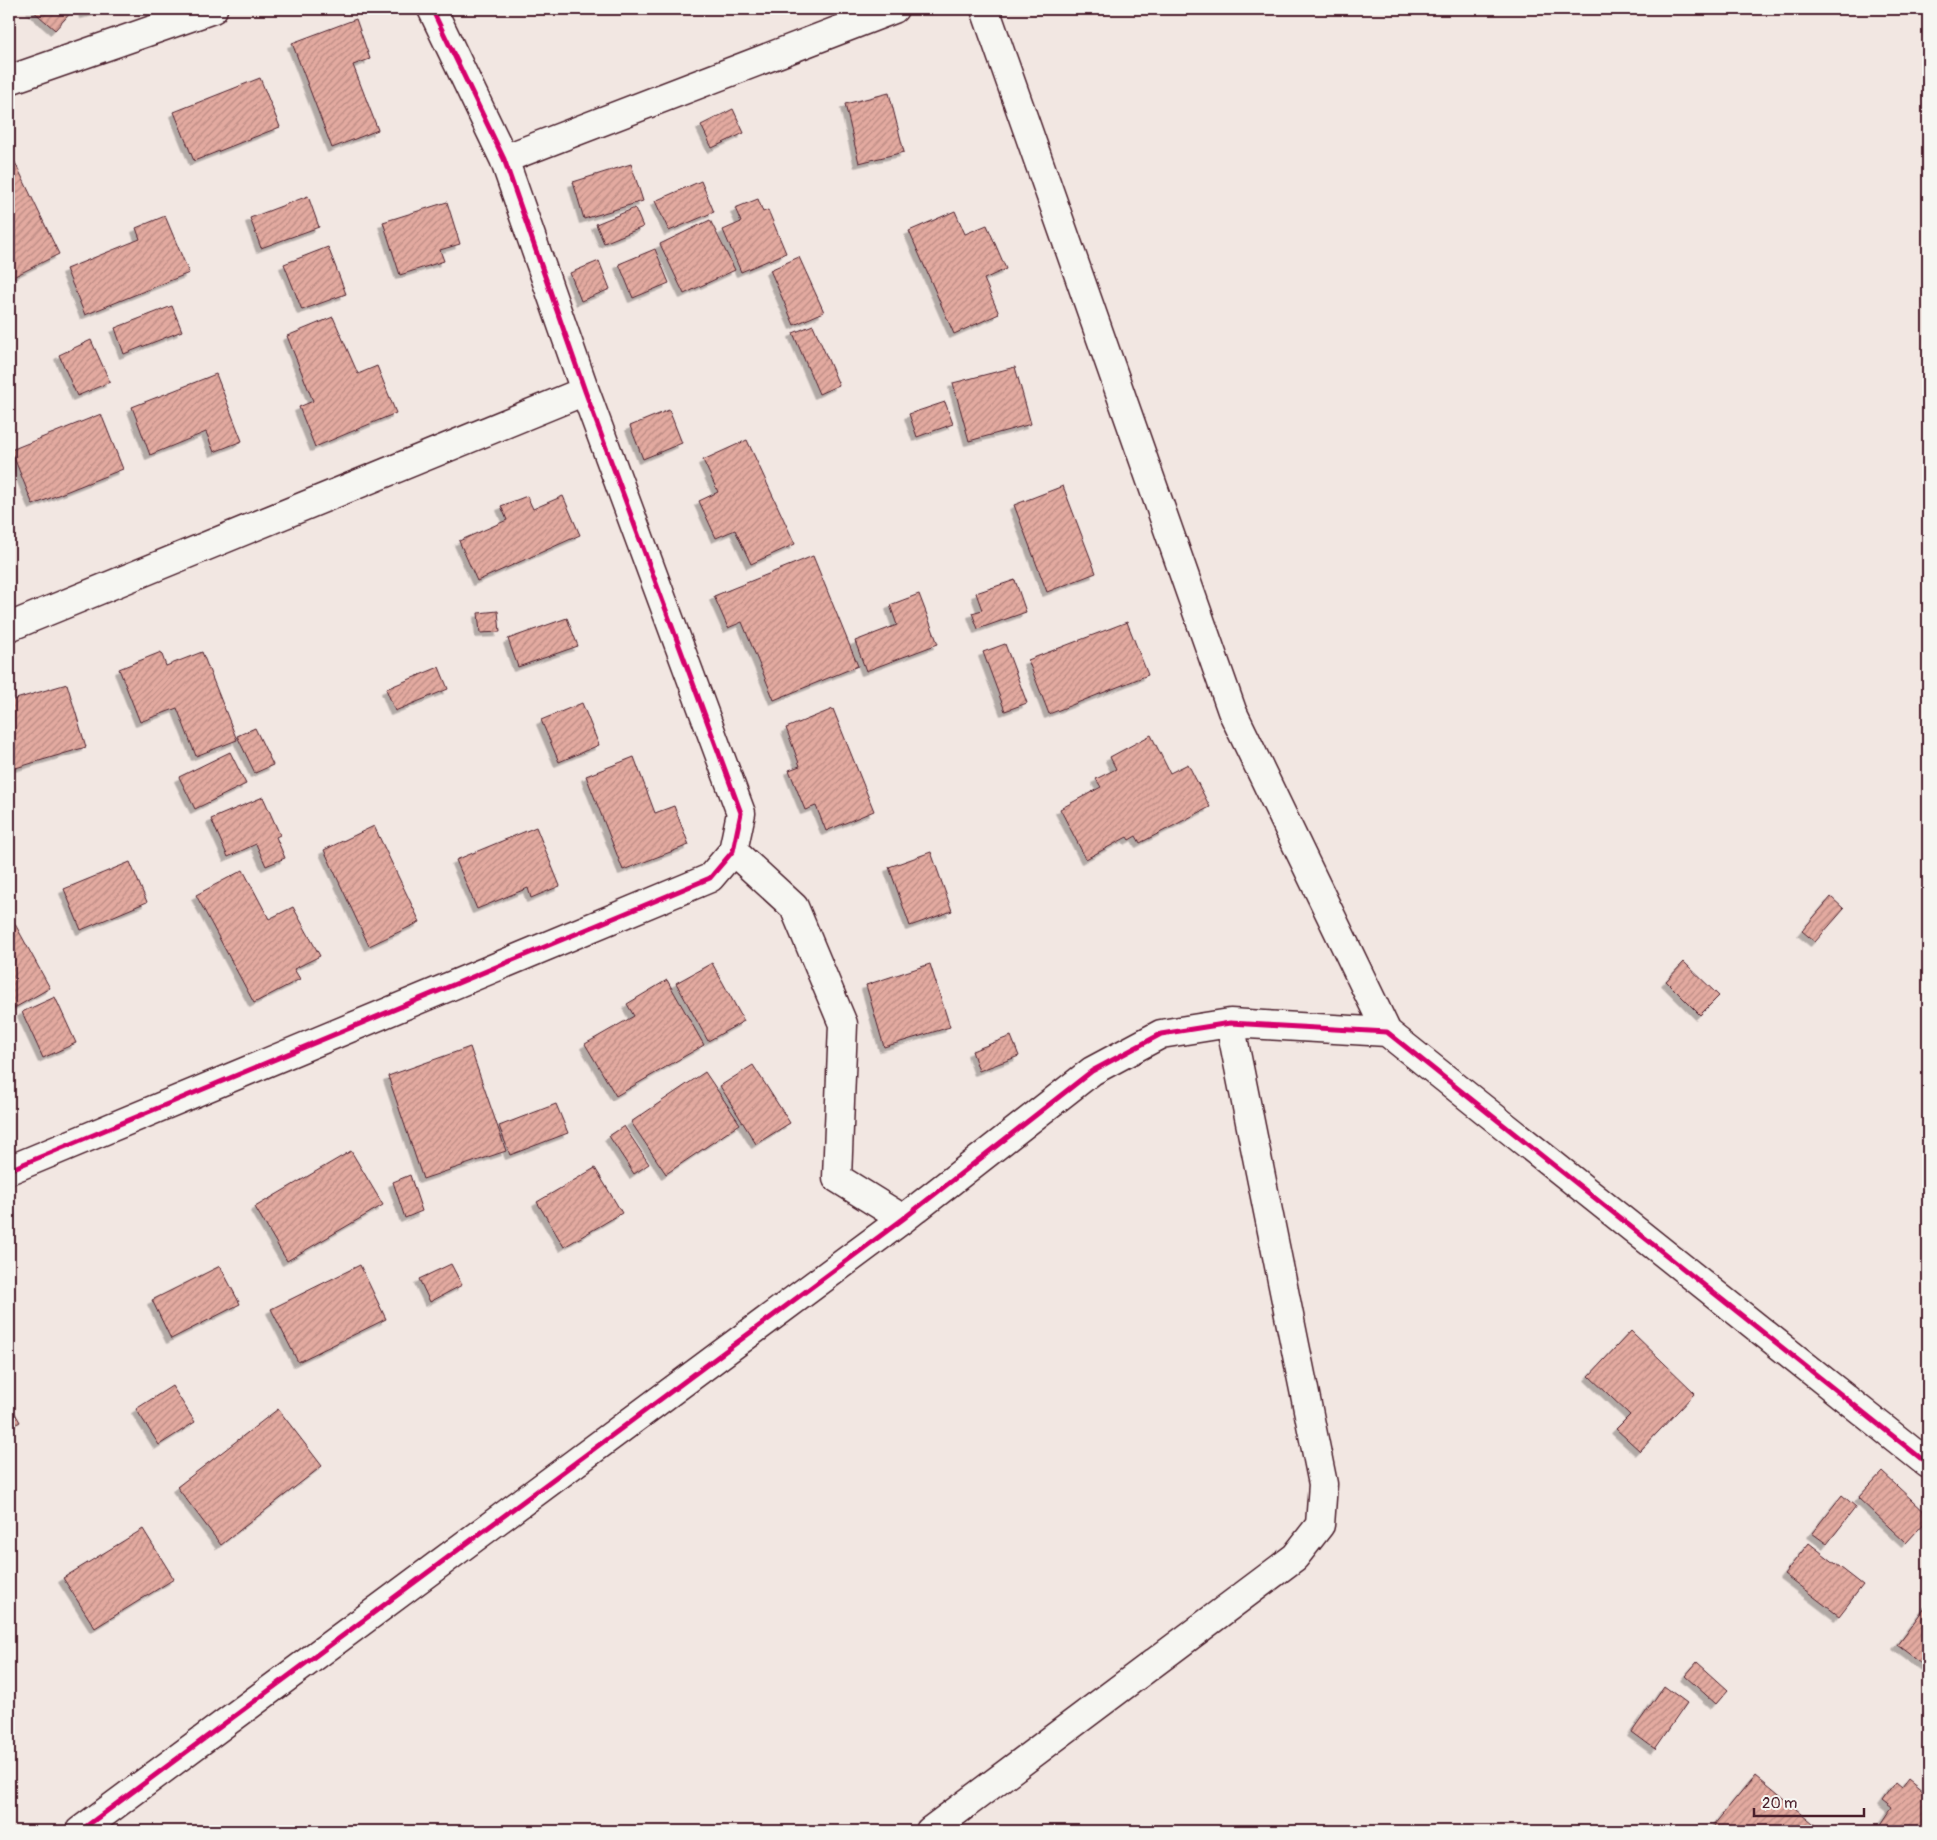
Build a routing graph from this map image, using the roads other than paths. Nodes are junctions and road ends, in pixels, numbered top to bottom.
1 (212, 9) edge
2 (432, 9) edge
3 (894, 9) edge
4 (985, 9) edge
5 (9, 80) edge
6 (504, 159) junction
7 (585, 391) junction
8 (9, 627) edge
9 (733, 851) junction
10 (1230, 1024) junction
11 (1387, 1032) junction
12 (9, 1170) edge
13 (903, 1219) junction
14 (1928, 1464) edge
15 (80, 1831) edge
16 (930, 1831) edge

1 - 5 street
2 - 6 street
3 - 6 street
4 - 11 street
6 - 7 street
7 - 8 street
7 - 9 street
9 - 12 street
9 - 13 street
10 - 11 street
10 - 13 street
10 - 16 street
11 - 14 street
13 - 15 street

